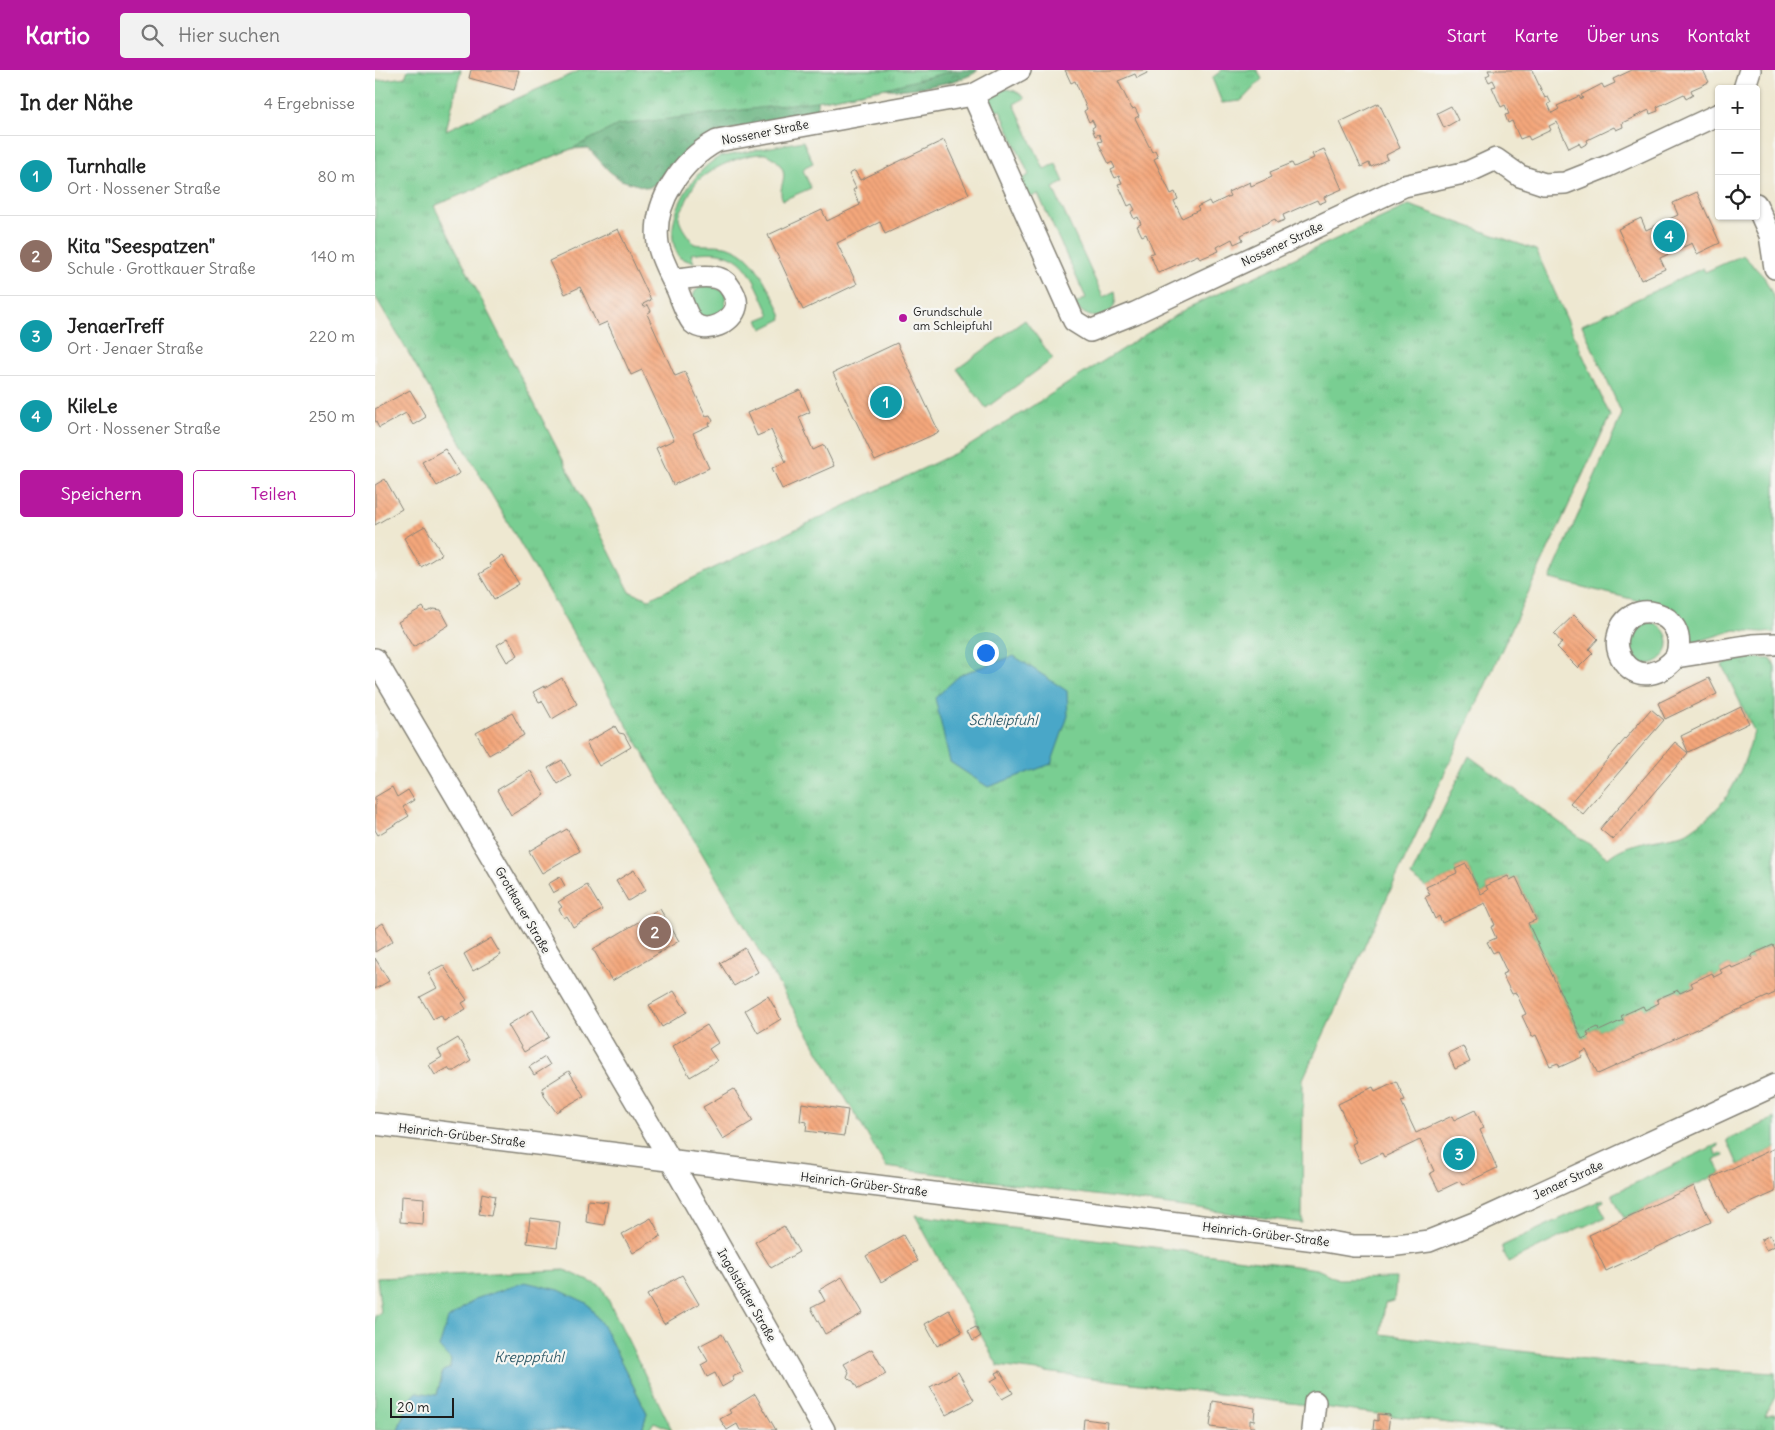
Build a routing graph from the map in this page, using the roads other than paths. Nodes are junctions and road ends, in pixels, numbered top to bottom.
1 (1021, 70) edge
2 (1750, 70) edge
3 (1745, 85) edge
4 (973, 95) junction
5 (1715, 117) edge
6 (1760, 213) edge
7 (1775, 268) edge
8 (672, 279) dead end
9 (1775, 644) edge
10 (1676, 657) dead end
11 (375, 659) edge
12 (1775, 1085) edge
13 (375, 1124) edge
14 (671, 1161) junction
15 (1353, 1246) joint
16 (1315, 1402) dead end
17 (824, 1430) edge
18 (1312, 1430) edge

1 - 4 street, Nossener Straße
2 - 3 street
4 - 5 street, Nossener Straße
4 - 8 street, Nossener Straße
6 - 7 street
9 - 10 street
11 - 14 street, Grottkauer Straße
12 - 15 street, Jenaer Straße
13 - 14 street, Heinrich-Grüber-Straße
14 - 15 street, Heinrich-Grüber-Straße
14 - 17 street, Ingolstädter Straße
16 - 18 street

